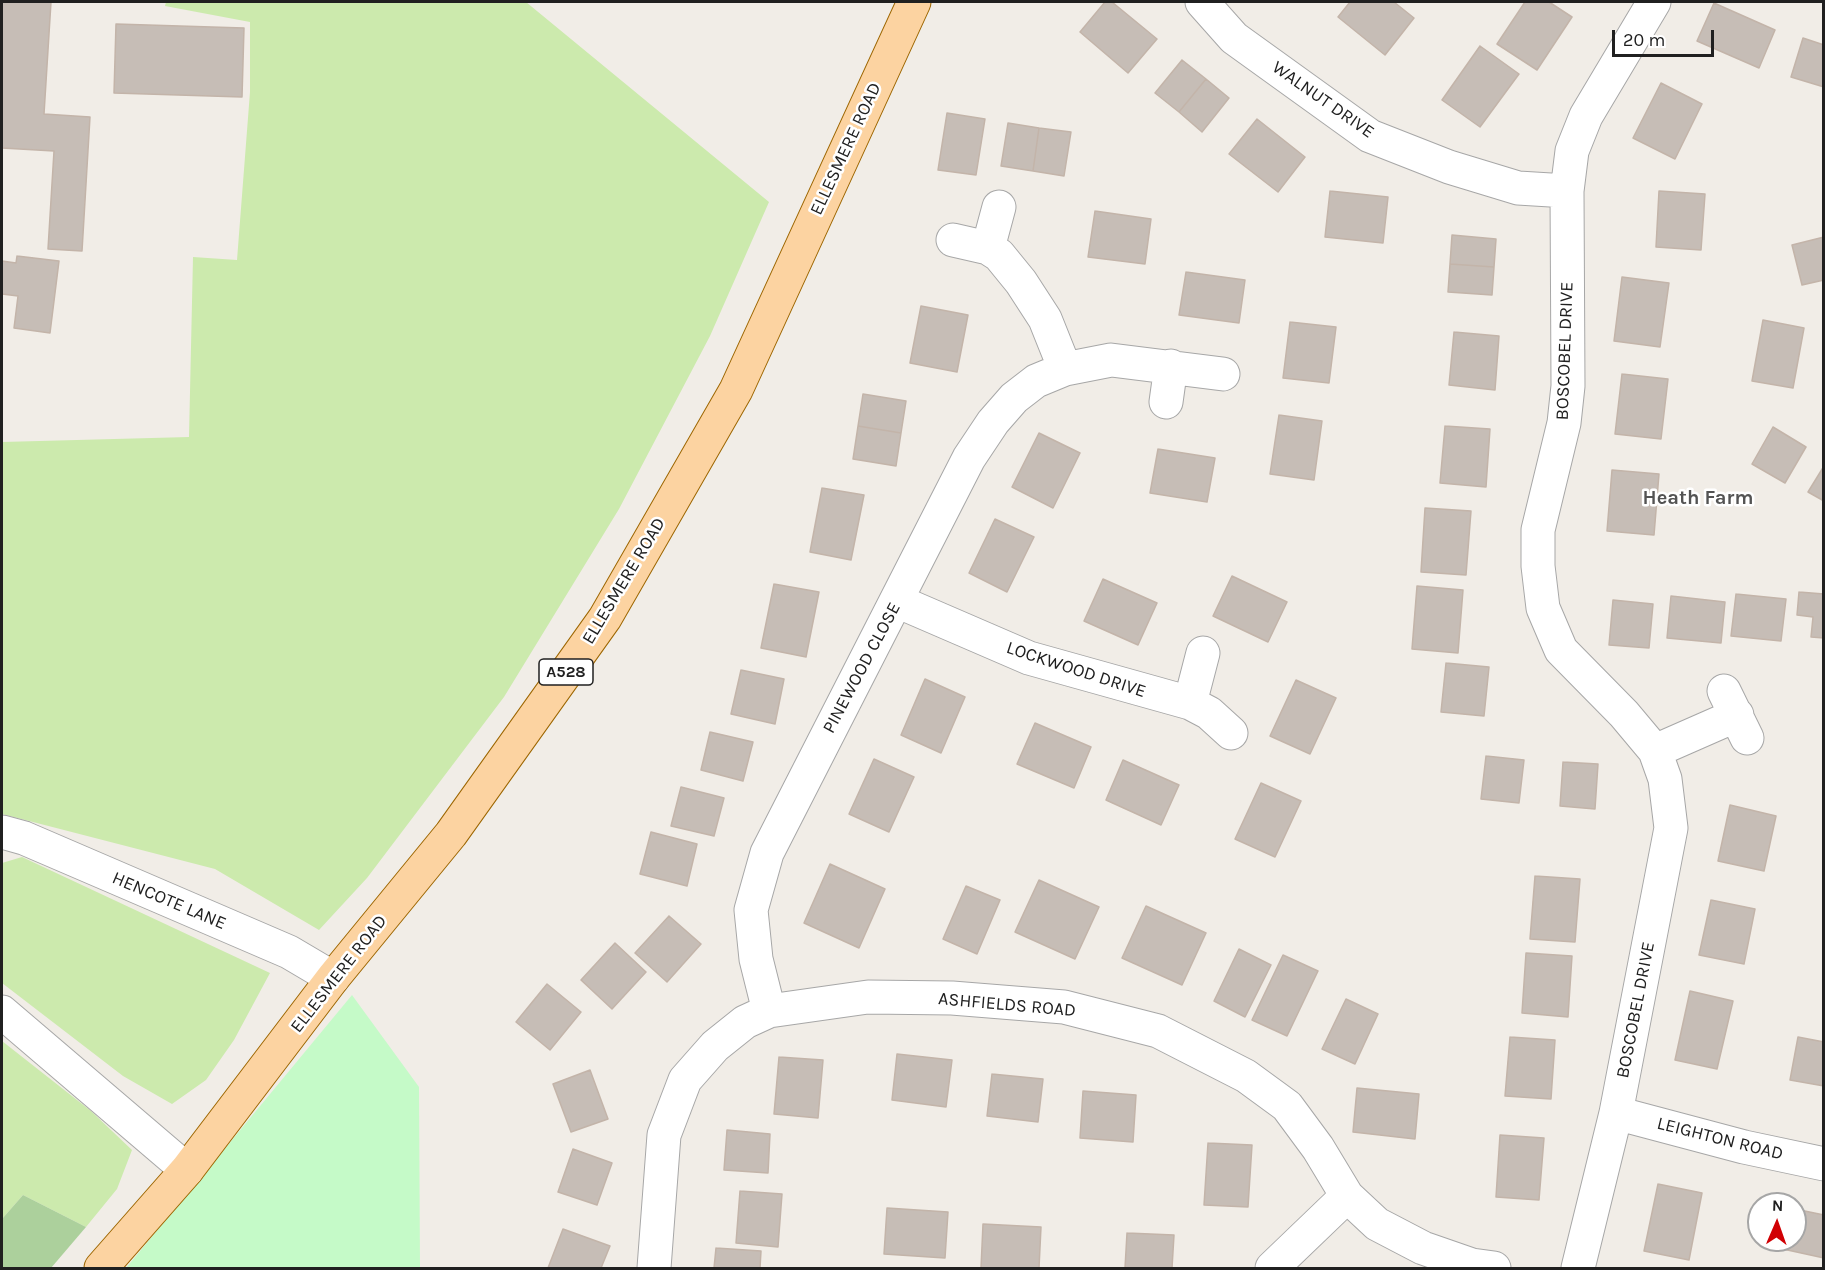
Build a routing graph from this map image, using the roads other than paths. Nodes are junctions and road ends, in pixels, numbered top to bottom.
1 (914, 2) edge
2 (1202, 2) edge
3 (1654, 2) edge
4 (1567, 191) junction
5 (999, 207) dead end
6 (953, 240) dead end
7 (988, 248) junction
8 (1171, 366) junction
9 (1065, 369) junction
10 (1223, 374) dead end
11 (1166, 402) dead end
12 (897, 601) junction
13 (1203, 653) dead end
14 (1190, 704) junction
15 (1736, 714) dead end
16 (1231, 733) dead end
17 (1655, 751) junction
18 (2, 832) edge
19 (333, 978) junction
20 (769, 1011) junction
21 (2, 1012) edge
22 (1616, 1113) junction
23 (1824, 1164) edge
24 (187, 1170) junction
25 (1347, 1196) junction
26 (101, 1269) edge
27 (654, 1269) edge
28 (1272, 1269) edge
29 (1494, 1269) edge
30 (1578, 1269) edge

1 - 19 main road, ELLESMERE ROAD / A528
2 - 4 street, WALNUT DRIVE
3 - 4 street, BOSCOBEL DRIVE
4 - 17 street, BOSCOBEL DRIVE
5 - 7 street
6 - 7 street
7 - 9 street
8 - 9 street, PINEWOOD CLOSE
8 - 10 street, PINEWOOD CLOSE
8 - 11 street
9 - 12 street, PINEWOOD CLOSE
12 - 14 street, LOCKWOOD DRIVE
12 - 20 street, PINEWOOD CLOSE
13 - 14 street
14 - 16 street, LOCKWOOD DRIVE
15 - 17 street
17 - 22 street, BOSCOBEL DRIVE
18 - 19 street, HENCOTE LANE
19 - 24 main road, ELLESMERE ROAD / A528
20 - 25 street, ASHFIELDS ROAD
20 - 27 street, ASHFIELDS ROAD
21 - 24 street
22 - 23 street, LEIGHTON ROAD
22 - 30 street, BOSCOBEL DRIVE
24 - 26 main road, ELLESMERE ROAD / A528
25 - 28 street
25 - 29 street, ASHFIELDS ROAD

